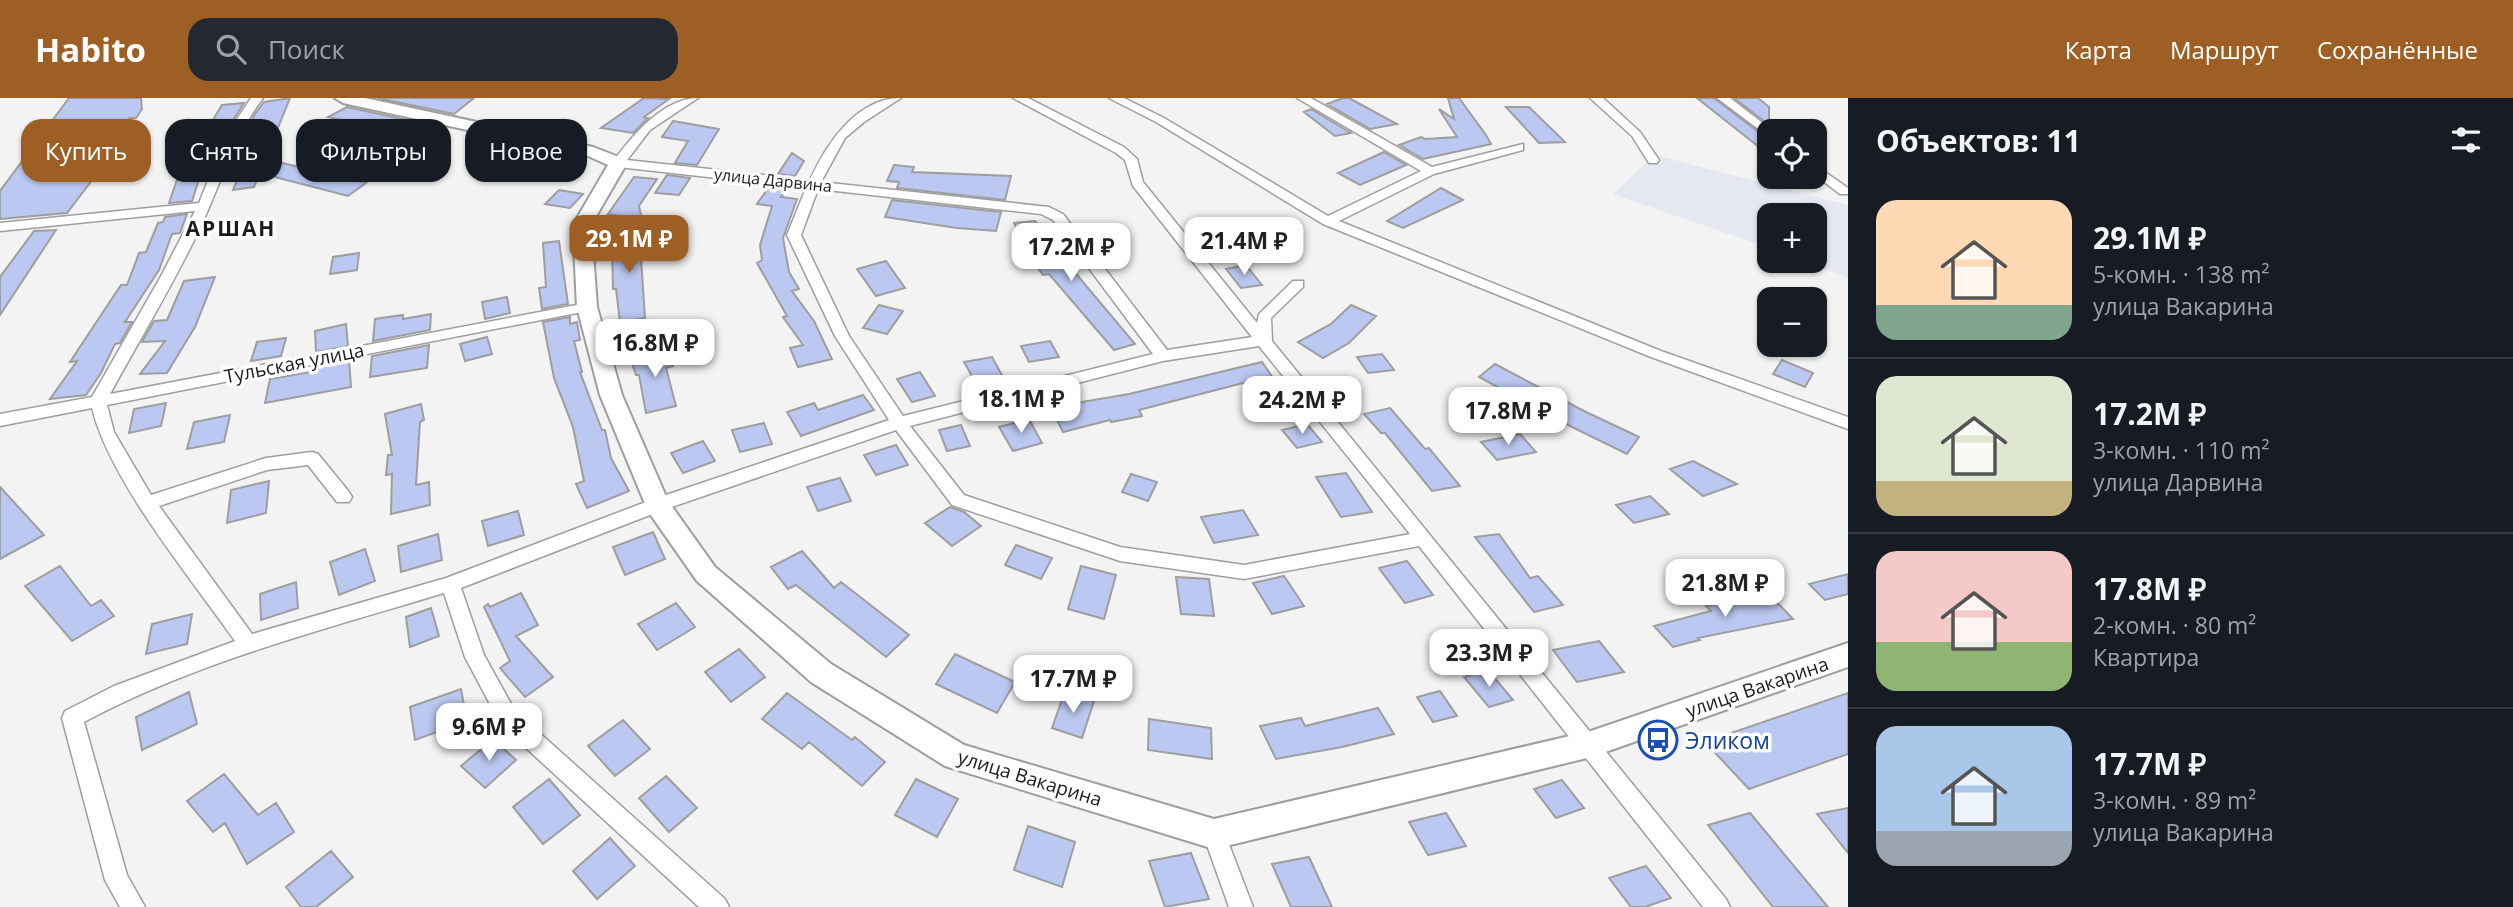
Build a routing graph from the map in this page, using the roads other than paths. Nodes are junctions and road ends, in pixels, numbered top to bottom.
1 (257, 98) edge
2 (343, 98) edge
3 (692, 98) edge
4 (895, 98) edge
5 (1019, 98) edge
6 (1115, 98) edge
7 (1303, 98) edge
8 (1596, 98) edge
9 (1723, 98) edge
10 (1757, 125) edge
11 (1519, 147) dead end
12 (1653, 160) dead end
13 (618, 163) junction
14 (1430, 171) junction
15 (1827, 178) edge
16 (815, 184) junction
17 (1844, 191) dead end
18 (204, 206) junction
19 (1328, 221) junction
20 (0, 227) edge
21 (1298, 284) dead end
22 (587, 307) junction
23 (1265, 340) junction
24 (1163, 356) junction
25 (98, 400) junction
26 (0, 420) edge
27 (899, 423) junction
28 (1848, 423) edge
29 (343, 497) dead end
30 (147, 503) junction
31 (657, 505) junction
32 (1422, 539) junction
33 (450, 584) junction
34 (248, 643) junction
35 (1847, 657) edge
36 (1591, 744) junction
37 (1214, 834) junction
38 (133, 907) edge
39 (717, 907) edge
40 (1241, 907) edge
41 (1718, 907) edge

1 - 18 street
2 - 13 street, улица Дарвина
3 - 13 street, улица Вакарина
4 - 16 street
5 - 23 street
6 - 19 street
7 - 14 street
8 - 12 street
9 - 10 street
11 - 14 street
13 - 16 street, улица Дарвина
13 - 22 street, улица Вакарина
14 - 19 street
15 - 17 street
16 - 24 street, улица Дарвина
16 - 27 street
18 - 20 street
18 - 25 street
19 - 28 street
21 - 23 street
22 - 25 street, Тульская улица
22 - 31 street, улица Вакарина
23 - 24 street
23 - 32 street
24 - 27 street
25 - 26 street, Тульская улица
25 - 30 street
27 - 31 street
27 - 32 street
29 - 30 street
30 - 34 street
31 - 33 street
31 - 37 street, улица Вакарина
32 - 36 street
33 - 34 street
33 - 39 street
34 - 38 street
35 - 36 street, улица Вакарина
36 - 37 street, улица Вакарина
36 - 41 street
37 - 40 street

